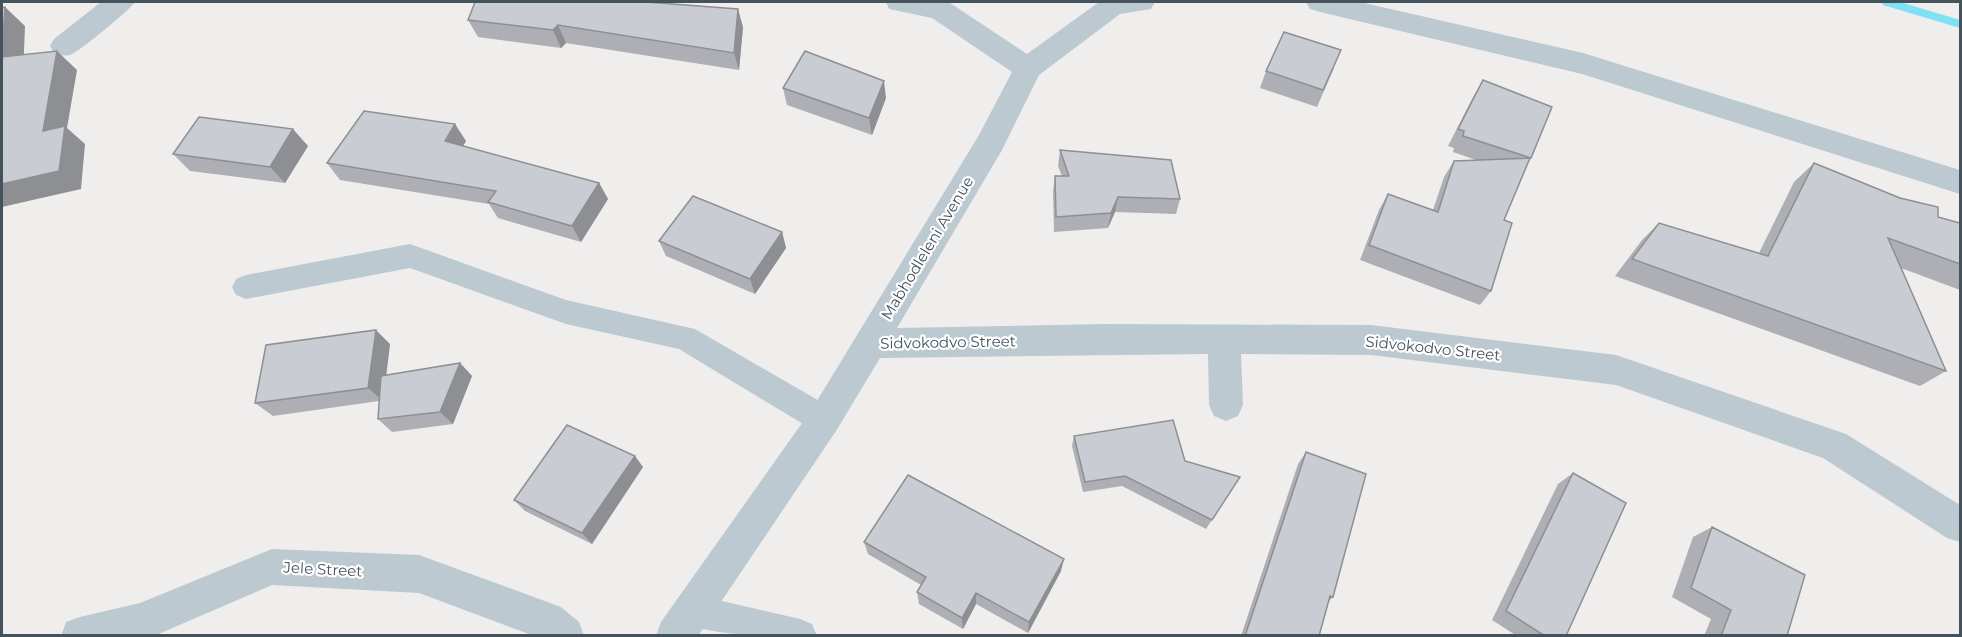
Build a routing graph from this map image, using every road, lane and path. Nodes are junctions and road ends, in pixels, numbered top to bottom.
1 (121, 2) edge
2 (898, 2) edge
3 (1141, 2) edge
4 (1320, 2) edge
5 (64, 46) dead end
6 (1028, 68) junction
7 (1960, 182) edge
8 (246, 287) dead end
9 (1224, 339) junction
10 (870, 343) junction
11 (1226, 405) dead end
12 (824, 420) junction
13 (1960, 525) edge
14 (683, 623) edge
15 (80, 636) edge
16 (565, 636) edge
17 (800, 636) edge

1 - 5 street
2 - 6 street
3 - 6 street
4 - 7 street
6 - 10 street, Mabhodleleni Avenue
8 - 12 lane
9 - 10 street, Sidvokodvo Street
9 - 11 street
9 - 13 street, Sidvokodvo Street
10 - 12 street, Mabhodleleni Avenue
12 - 14 street, Mabhodleleni Avenue
14 - 17 lane
15 - 16 street, Jele Street

